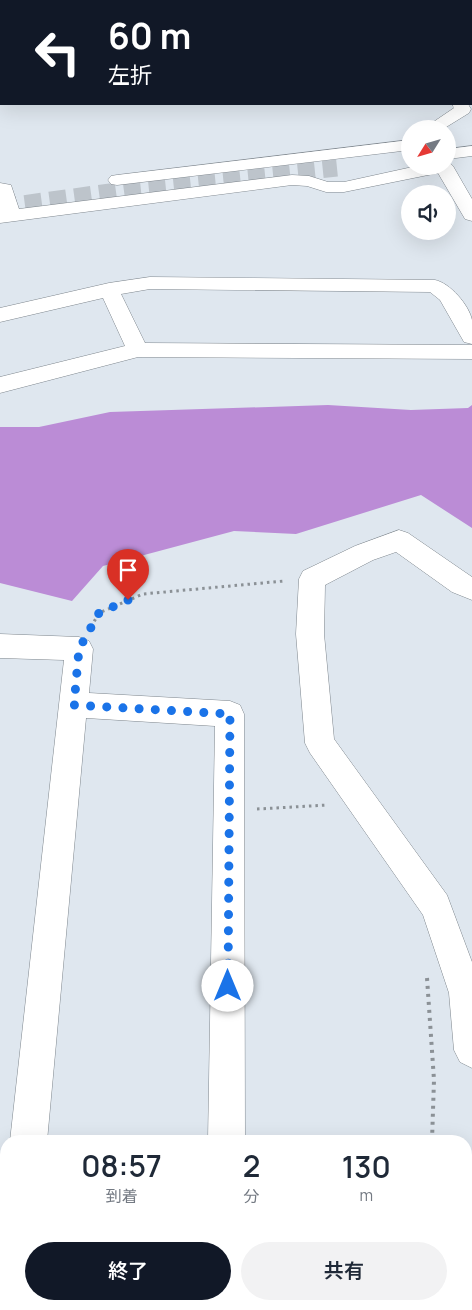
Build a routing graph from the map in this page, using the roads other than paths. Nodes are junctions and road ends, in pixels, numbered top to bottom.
1 (457, 109) edge
2 (472, 119) edge
3 (443, 120) edge
4 (472, 137) edge
5 (456, 139) edge
6 (401, 145) edge
7 (472, 151) edge
8 (456, 153) edge
9 (401, 160) edge
10 (337, 168) tunnel mouth
11 (401, 175) edge
12 (449, 175) edge
13 (117, 180) dead end
14 (0, 189) edge
15 (472, 215) edge
16 (6, 216) edge
17 (109, 290) junction
18 (0, 315) edge
19 (472, 337) edge
20 (138, 350) junction
21 (472, 352) edge
22 (0, 385) edge
23 (472, 589) edge
24 (0, 646) edge
25 (74, 705) junction
26 (472, 1050) edge
27 (29, 1135) edge
28 (227, 1135) edge

1 - 2 street
1 - 3 street
4 - 5 street
6 - 13 street
7 - 8 street
9 - 10 street
11 - 16 street
12 - 15 street
14 - 16 street
17 - 18 street
17 - 19 street
17 - 20 street
20 - 21 street
20 - 22 street
23 - 26 street
24 - 25 street
25 - 27 street
25 - 28 street

